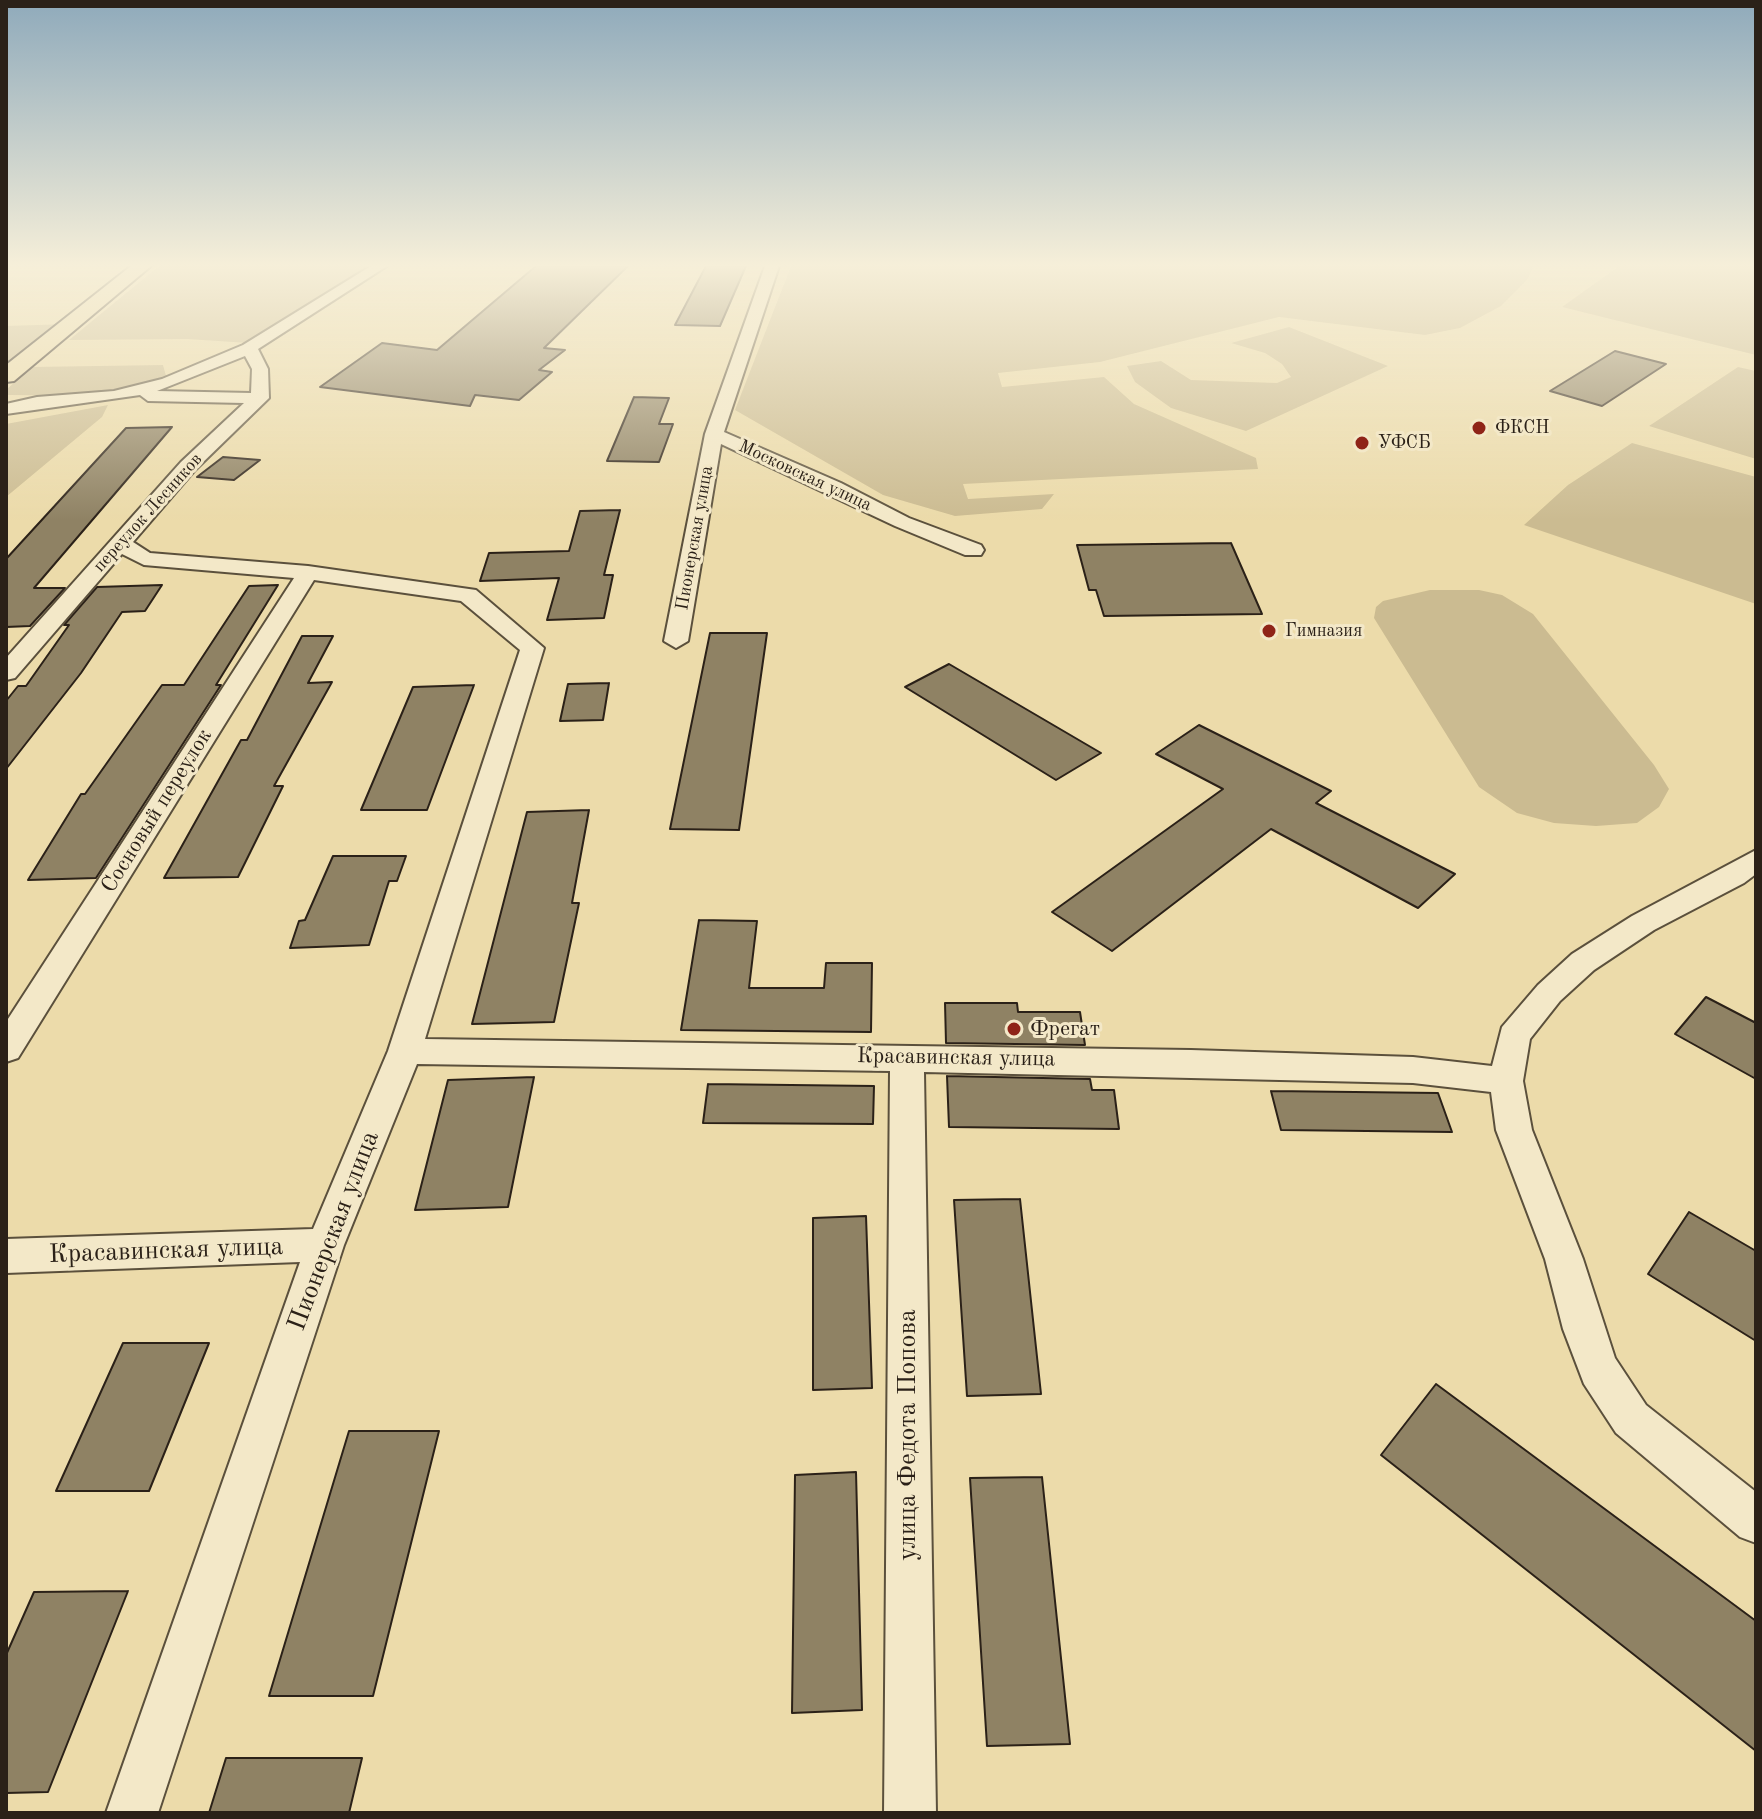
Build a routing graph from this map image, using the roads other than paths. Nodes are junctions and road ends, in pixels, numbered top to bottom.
1 (37, 351) edge
2 (242, 351) edge
3 (251, 351) edge
4 (743, 351) edge
5 (6, 376) edge
6 (114, 396) junction
7 (260, 398) junction
8 (6, 409) edge
9 (714, 434) junction
10 (121, 543) junction
11 (973, 550) dead end
12 (308, 573) junction
13 (676, 641) dead end
14 (6, 673) edge
15 (1756, 859) edge
16 (6, 1049) edge
17 (405, 1051) junction
18 (907, 1057) junction
19 (1506, 1081) junction
20 (325, 1245) junction
21 (6, 1256) edge
22 (1756, 1521) edge
23 (132, 1813) edge
24 (910, 1813) edge

1 - 5 main road
2 - 6 street
3 - 7 street
4 - 9 street, Московская улица
6 - 7 street
6 - 8 street
7 - 10 street, переулок Лесников
9 - 11 street, Московская улица
9 - 13 street, Пионерская улица
10 - 12 street
10 - 14 street, переулок Лесников
12 - 16 street, Сосновый переулок
12 - 17 street, Пионерская улица
15 - 19 street
17 - 18 street, Красавинская улица
17 - 20 street, Пионерская улица
18 - 19 street, Красавинская улица
18 - 24 street, улица Федота Попова
19 - 22 street
20 - 21 street, Красавинская улица
20 - 23 street, Пионерская улица

